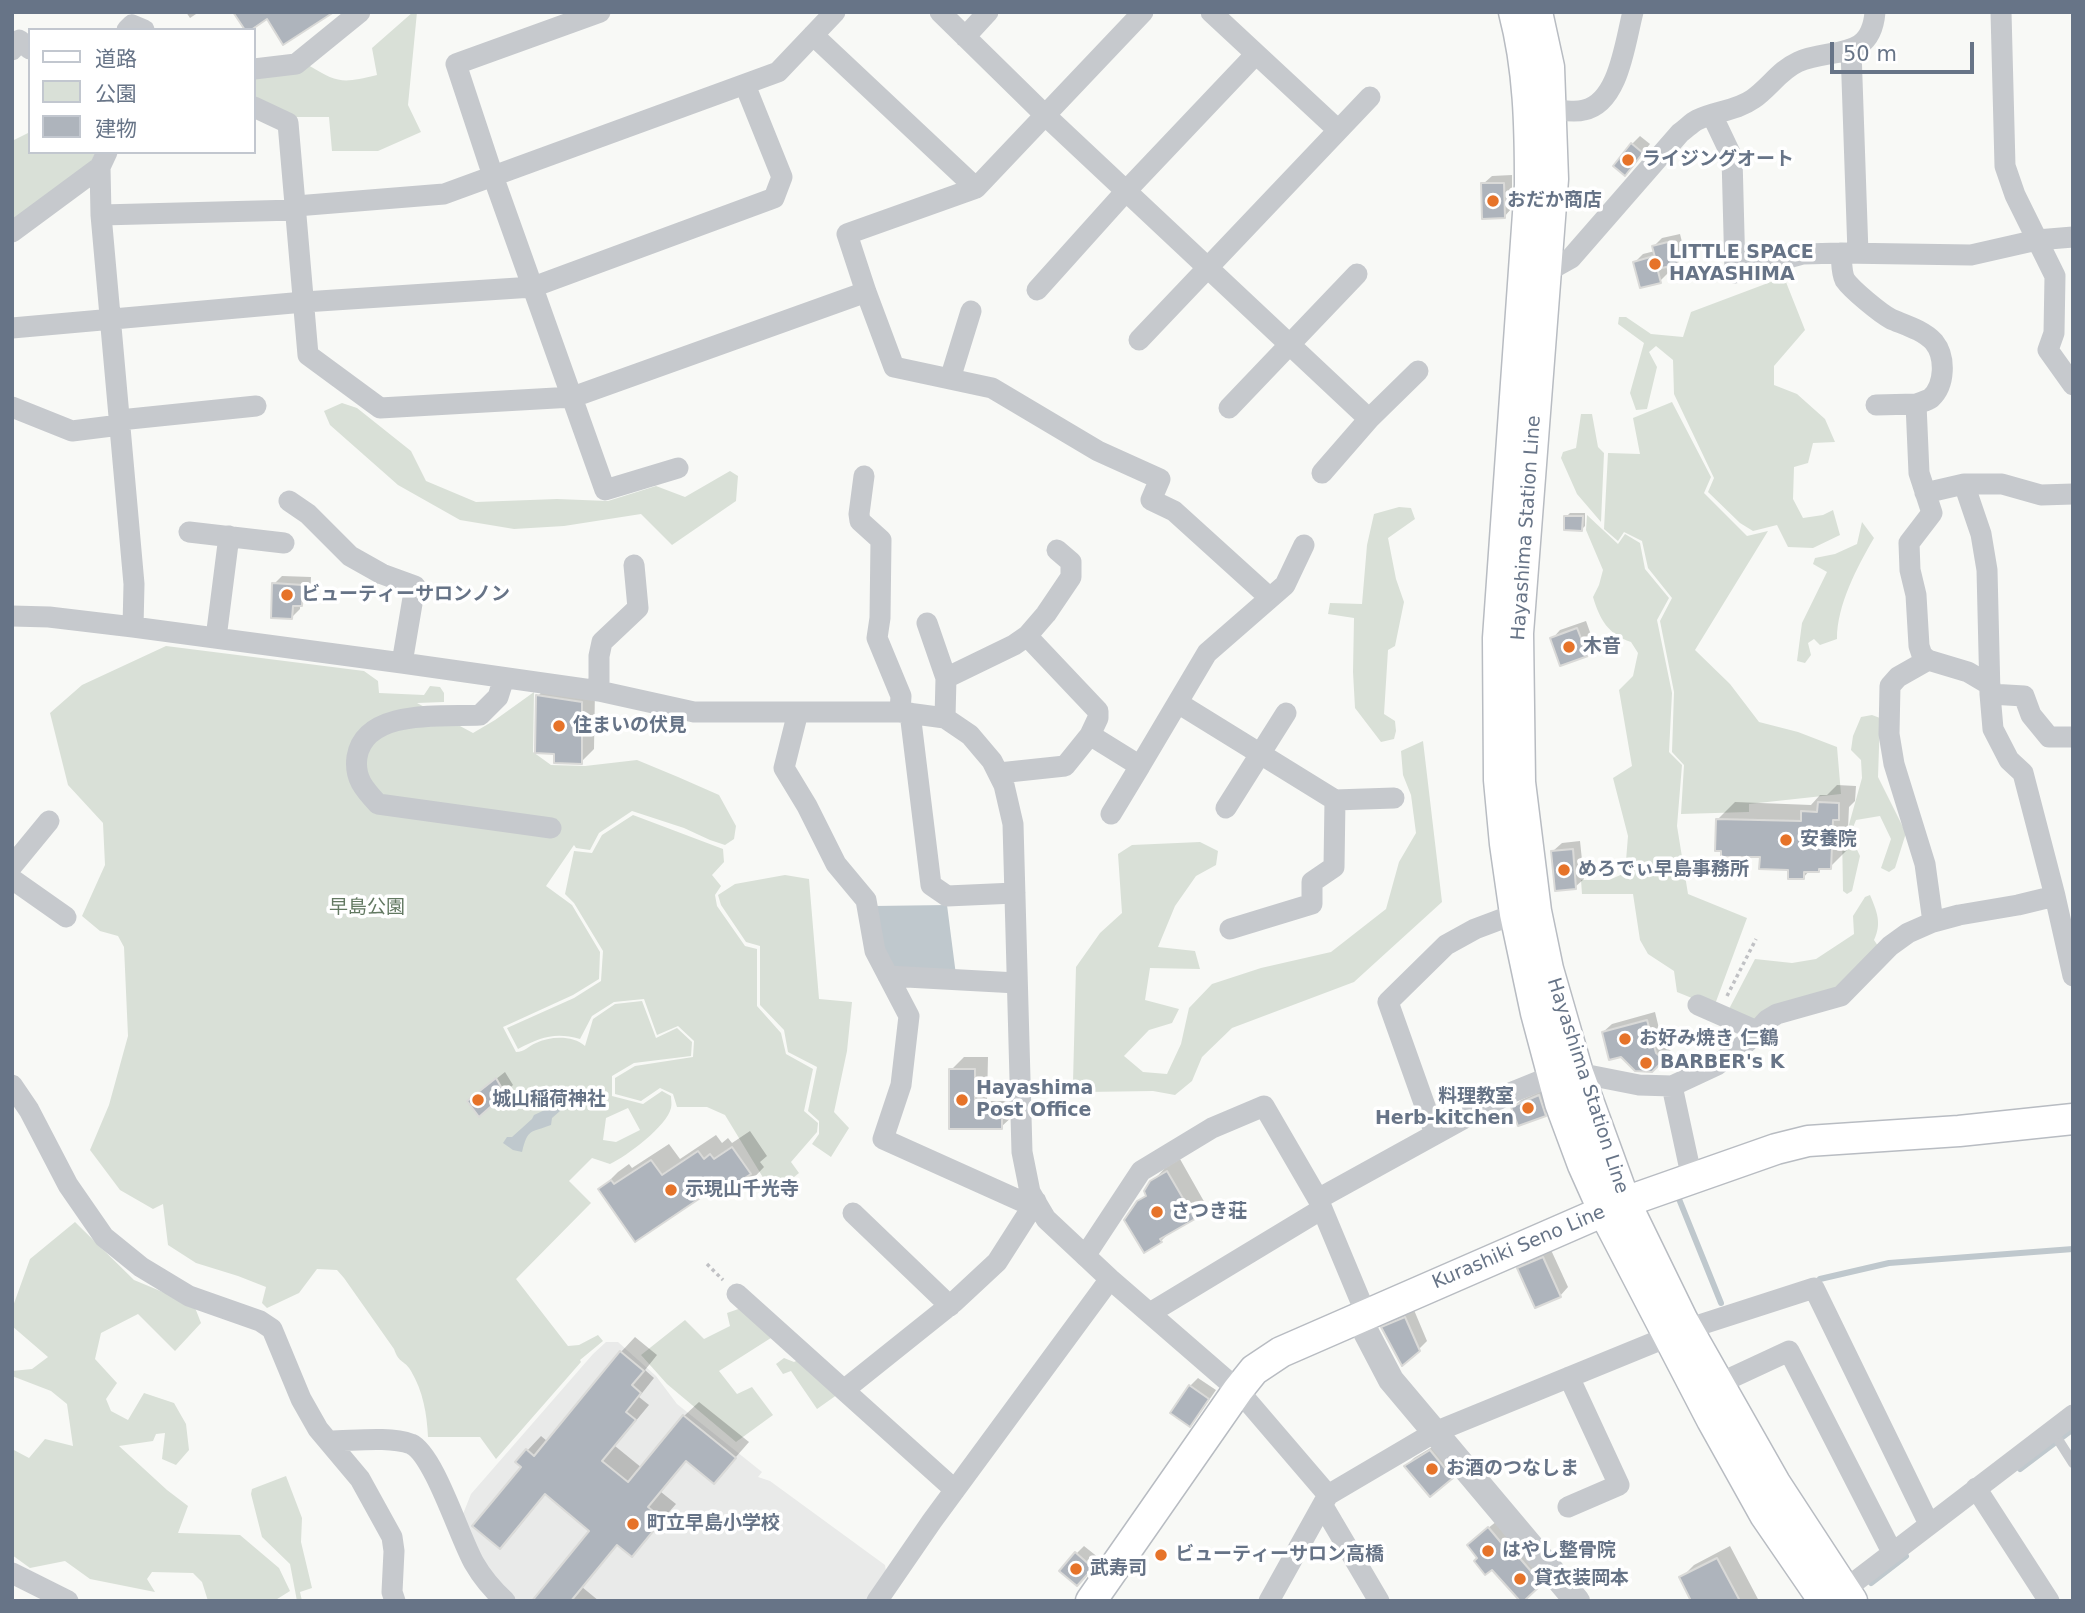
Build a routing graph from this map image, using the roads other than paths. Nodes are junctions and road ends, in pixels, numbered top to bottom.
1 (360, 12) edge
2 (600, 12) edge
3 (835, 12) edge
4 (940, 12) edge
5 (988, 12) edge
6 (1143, 12) edge
7 (1211, 12) edge
8 (1514, 12) edge
9 (1536, 12) edge
10 (1633, 12) edge
11 (1875, 12) edge
12 (2001, 12) edge
13 (813, 35) junction
14 (965, 37) junction
15 (28, 47) edge
16 (12, 50) edge
17 (1851, 50) junction
18 (1256, 54) junction
19 (256, 69) edge
20 (745, 85) junction
21 (1370, 97) dead end
22 (256, 108) edge
23 (1551, 109) junction
24 (1712, 115) junction
25 (1046, 116) junction
26 (1338, 130) junction
27 (103, 160) edge
28 (493, 176) junction
29 (976, 188) junction
30 (1126, 191) junction
31 (296, 208) junction
32 (102, 215) junction
33 (12, 232) edge
34 (2073, 237) edge
35 (2038, 240) junction
36 (1850, 253) junction
37 (1208, 268) junction
38 (1535, 271) junction
39 (1357, 274) dead end
40 (533, 287) junction
41 (1037, 290) dead end
42 (866, 292) junction
43 (304, 302) junction
44 (971, 311) dead end
45 (111, 319) junction
46 (12, 328) edge
47 (1139, 340) dead end
48 (1289, 344) junction
49 (1418, 371) dead end
50 (950, 379) junction
51 (2073, 385) edge
52 (573, 397) junction
53 (1916, 404) junction
54 (256, 405) dead end
55 (1876, 405) dead end
56 (12, 407) edge
57 (1229, 408) dead end
58 (1369, 419) junction
59 (120, 423) junction
60 (678, 468) dead end
61 (1322, 473) dead end
62 (864, 476) dead end
63 (1964, 484) junction
64 (1925, 493) junction
65 (2073, 494) edge
66 (289, 501) dead end
67 (189, 532) dead end
68 (229, 536) junction
69 (284, 542) dead end
70 (1304, 545) dead end
71 (1057, 550) dead end
72 (634, 565) dead end
73 (1270, 598) junction
74 (12, 616) edge
75 (926, 622) dead end
76 (133, 626) junction
77 (1027, 636) junction
78 (216, 638) junction
79 (1928, 660) junction
80 (402, 663) junction
81 (504, 678) junction
82 (946, 678) junction
83 (1990, 690) junction
84 (599, 691) junction
85 (1178, 703) junction
86 (798, 712) junction
87 (905, 713) junction
88 (1286, 713) dead end
89 (945, 718) junction
90 (1090, 735) junction
91 (2073, 737) edge
92 (1260, 754) junction
93 (1140, 766) junction
94 (999, 774) junction
95 (1394, 798) dead end
96 (1335, 800) junction
97 (1226, 808) dead end
98 (1111, 814) dead end
99 (49, 821) dead end
100 (551, 828) dead end
101 (14, 865) edge
102 (2060, 888) edge
103 (1015, 893) junction
104 (1515, 914) junction
105 (66, 917) dead end
106 (1933, 922) junction
107 (1230, 929) dead end
108 (888, 976) junction
109 (2073, 976) edge
110 (1017, 983) junction
111 (1698, 1005) dead end
112 (1757, 1031) junction
113 (1565, 1075) junction
114 (12, 1085) edge
115 (1672, 1087) junction
116 (2073, 1119) edge
117 (1435, 1134) junction
118 (1692, 1179) junction
119 (1034, 1204) junction
120 (1320, 1204) junction
121 (1615, 1207) junction
122 (853, 1213) dead end
123 (1085, 1256) junction
124 (1110, 1279) junction
125 (737, 1294) dead end
126 (950, 1306) junction
127 (1150, 1313) junction
128 (1362, 1315) junction
129 (1678, 1333) junction
130 (1569, 1377) junction
131 (1718, 1384) junction
132 (844, 1390) junction
133 (1238, 1390) junction
134 (2073, 1415) edge
135 (1435, 1432) junction
136 (2056, 1437) junction
137 (329, 1441) junction
138 (2073, 1463) edge
139 (955, 1490) junction
140 (1980, 1495) junction
141 (1326, 1501) junction
142 (1568, 1507) dead end
143 (1929, 1524) junction
144 (1892, 1552) junction
145 (12, 1573) edge
146 (1838, 1598) edge
147 (68, 1601) edge
148 (395, 1601) edge
149 (505, 1601) edge
150 (877, 1601) edge
151 (1091, 1601) edge
152 (1269, 1601) edge
153 (1379, 1601) edge
154 (1577, 1601) edge
155 (2049, 1601) edge

1 - 19 street
2 - 28 street
3 - 13 street
4 - 14 street
5 - 14 street
6 - 25 street
7 - 18 street
8 - 38 main road, Hayashima Station Line
9 - 23 main road, Hayashima Station Line
10 - 23 street
11 - 17 street
12 - 35 street
13 - 20 street
13 - 29 street
14 - 25 street
15 - 16 street
17 - 24 street
17 - 36 street
18 - 26 street
18 - 30 street
20 - 28 street
20 - 40 street
21 - 26 street
22 - 31 street
23 - 38 main road, Hayashima Station Line
24 - 36 street
24 - 38 street
25 - 29 street
25 - 30 street
26 - 37 street
27 - 32 street
27 - 33 street
28 - 31 street
28 - 40 street
29 - 42 street
30 - 37 street
30 - 41 street
31 - 32 street
31 - 43 street
32 - 45 street
34 - 35 street
35 - 36 street
35 - 51 street
36 - 53 street
37 - 47 street
37 - 48 street
38 - 104 main road, Hayashima Station Line
38 - 113 main road, Hayashima Station Line
39 - 48 street
40 - 43 street
40 - 52 street
42 - 50 street
42 - 52 street
43 - 45 street
43 - 52 street
44 - 50 street
45 - 46 street
45 - 59 street
48 - 57 street
48 - 58 street
49 - 58 street
50 - 73 street
52 - 60 street
53 - 55 street
53 - 64 street
54 - 59 street
56 - 59 street
58 - 61 street
59 - 76 street
62 - 87 street
63 - 64 street
63 - 65 street
63 - 83 street
64 - 79 street
66 - 80 street
67 - 68 street
68 - 69 street
68 - 78 street
70 - 73 street
71 - 77 street
72 - 84 street
73 - 85 street
74 - 76 street
75 - 82 street
76 - 78 street
77 - 82 street
77 - 90 street
78 - 80 street
79 - 83 street
79 - 106 street
80 - 81 street
81 - 84 street
81 - 100 street
82 - 89 street
83 - 91 street
83 - 102 street
84 - 86 street
85 - 92 street
85 - 93 street
86 - 87 street
86 - 108 street
87 - 89 street
87 - 103 street
88 - 92 street
89 - 94 street
90 - 93 street
90 - 94 street
92 - 96 street
92 - 97 street
93 - 98 street
94 - 103 street
95 - 96 street
96 - 107 street
99 - 101 street
101 - 105 street
102 - 106 street
102 - 109 street
103 - 110 street
104 - 113 main road, Hayashima Station Line
104 - 117 street
106 - 112 street
108 - 110 street
108 - 119 street
110 - 119 street
111 - 112 street
112 - 115 street
113 - 115 street
113 - 117 street
113 - 121 main road, Hayashima Station Line
114 - 137 street
115 - 118 street
116 - 118 main road, Kurashiki Seno Line
117 - 120 street
118 - 121 main road, Kurashiki Seno Line
119 - 123 street
119 - 126 street
120 - 123 street
120 - 127 street
120 - 128 street
121 - 128 main road, Kurashiki Seno Line
121 - 129 main road, Hayashima Station Line
122 - 126 street
123 - 124 street
124 - 127 street
124 - 139 street
125 - 132 street
126 - 132 street
127 - 133 street
128 - 133 main road, Kurashiki Seno Line
128 - 135 street
129 - 130 street
129 - 131 main road, Hayashima Station Line
129 - 143 street
129 - 146 main road, Hayashima Station Line
130 - 135 street
130 - 142 street
131 - 144 street
131 - 146 main road, Hayashima Station Line
132 - 139 street
133 - 141 street
133 - 151 main road, Kurashiki Seno Line
134 - 136 street
135 - 141 street
135 - 154 street
136 - 138 lane
136 - 140 street
137 - 148 street
137 - 149 street
139 - 150 street
140 - 143 street
140 - 155 street
141 - 152 street
141 - 153 street
143 - 144 street
144 - 146 street
145 - 147 street

